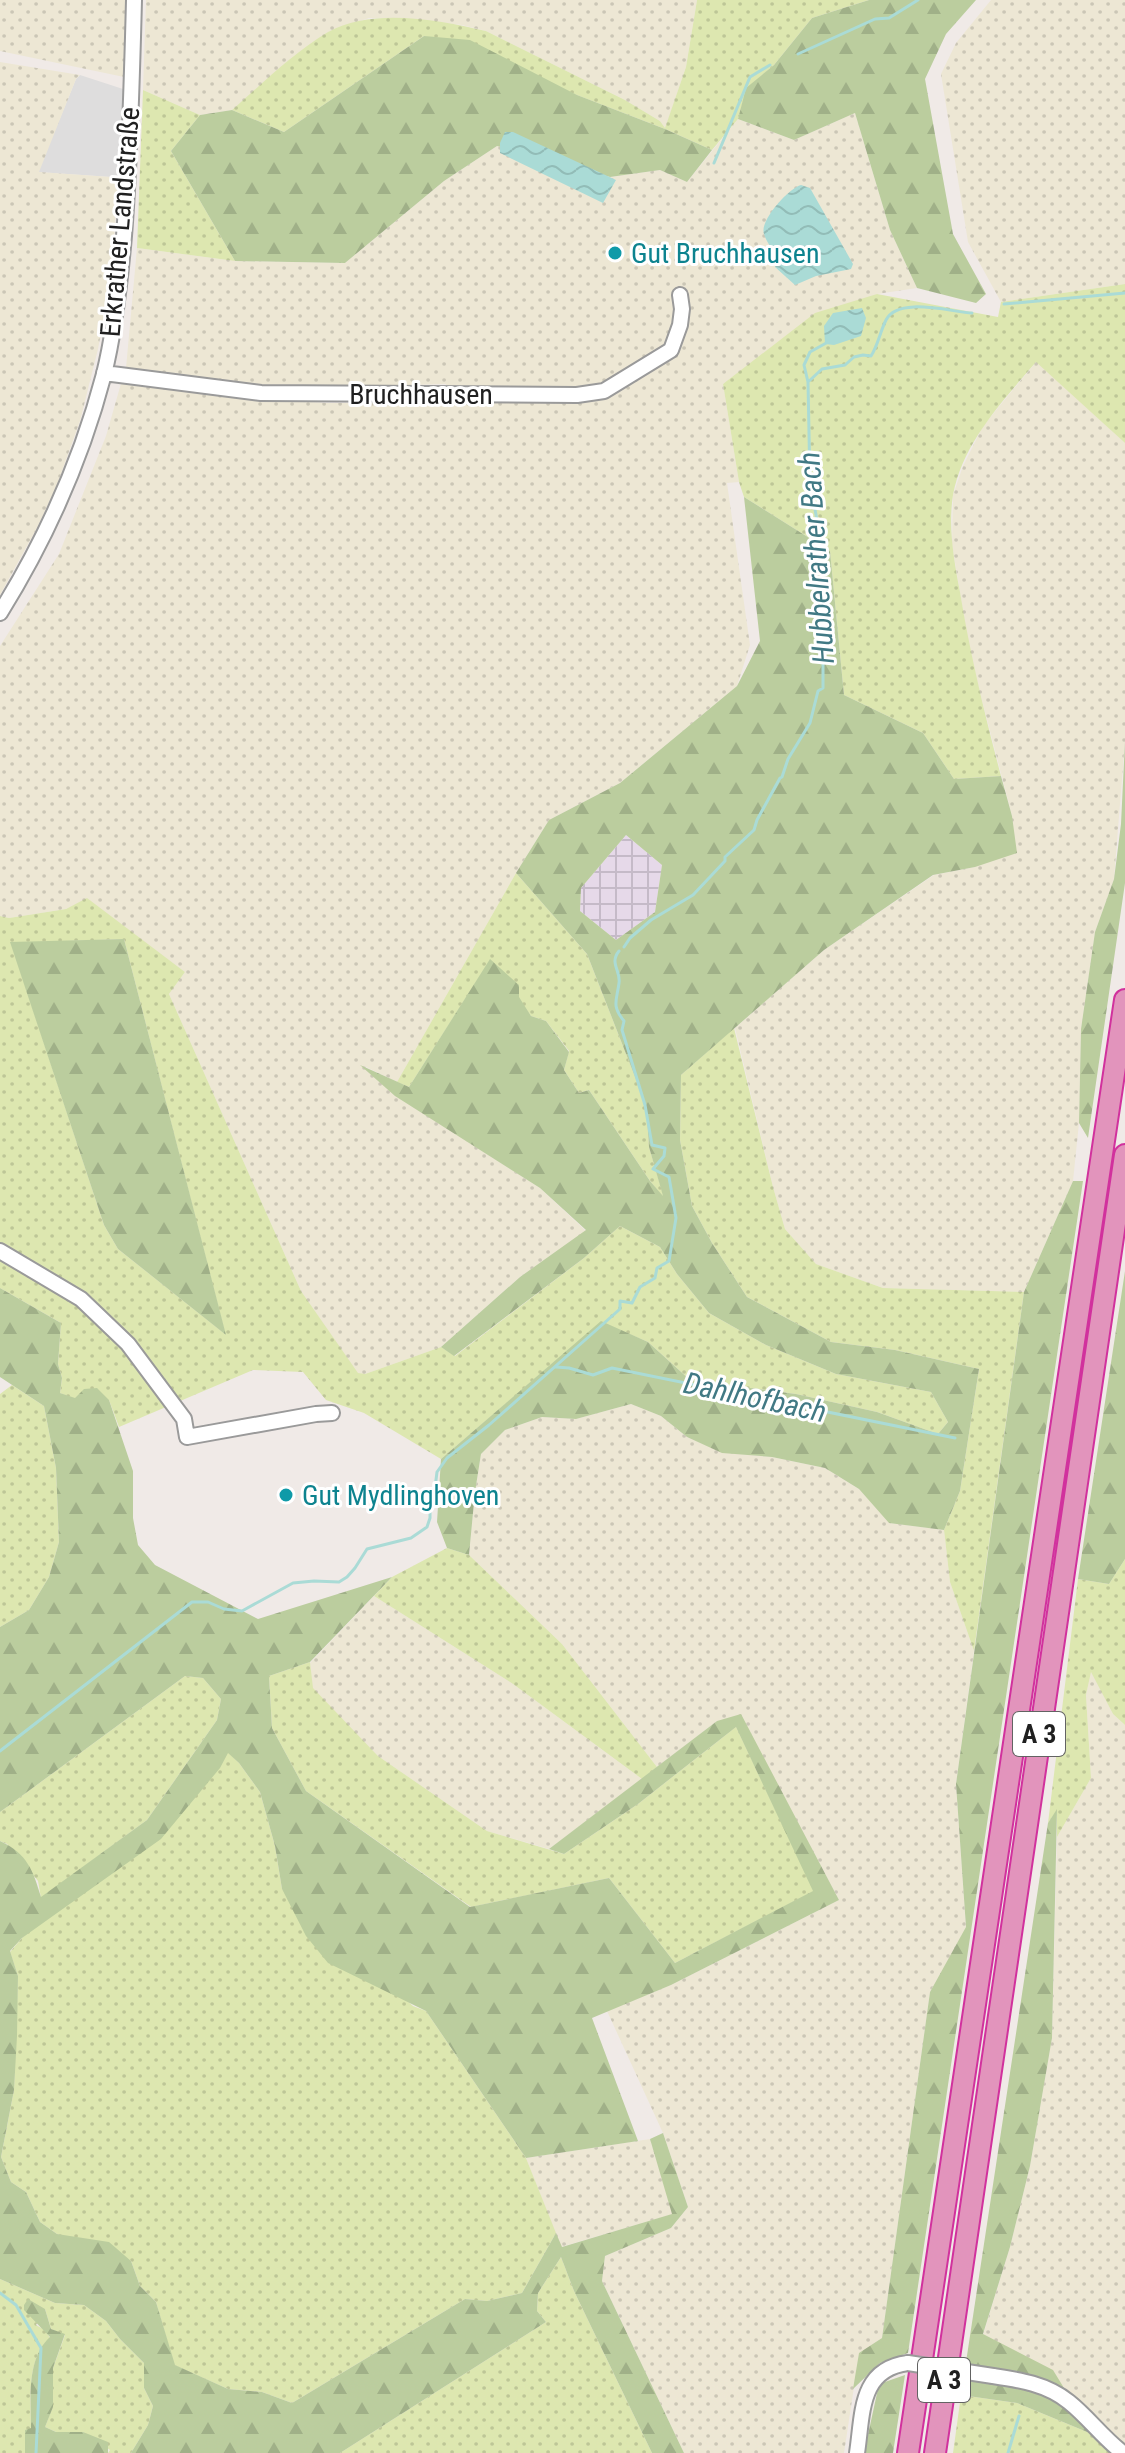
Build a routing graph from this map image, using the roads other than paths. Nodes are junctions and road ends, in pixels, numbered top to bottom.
1 (134, 0) edge
2 (680, 295) dead end
3 (104, 373) junction
4 (0, 613) edge
5 (1125, 1000) edge
6 (1125, 1155) edge
7 (0, 1251) edge
8 (332, 1413) dead end
9 (857, 2453) edge
10 (908, 2453) edge
11 (935, 2453) edge
12 (1123, 2453) edge

1 - 3 street, Erkrather Landstraße
2 - 3 street, Bruchhausen
3 - 4 street, Erkrather Landstraße
5 - 10 highway, A 3
6 - 11 highway, A 3
7 - 8 street
9 - 12 street, bridge

